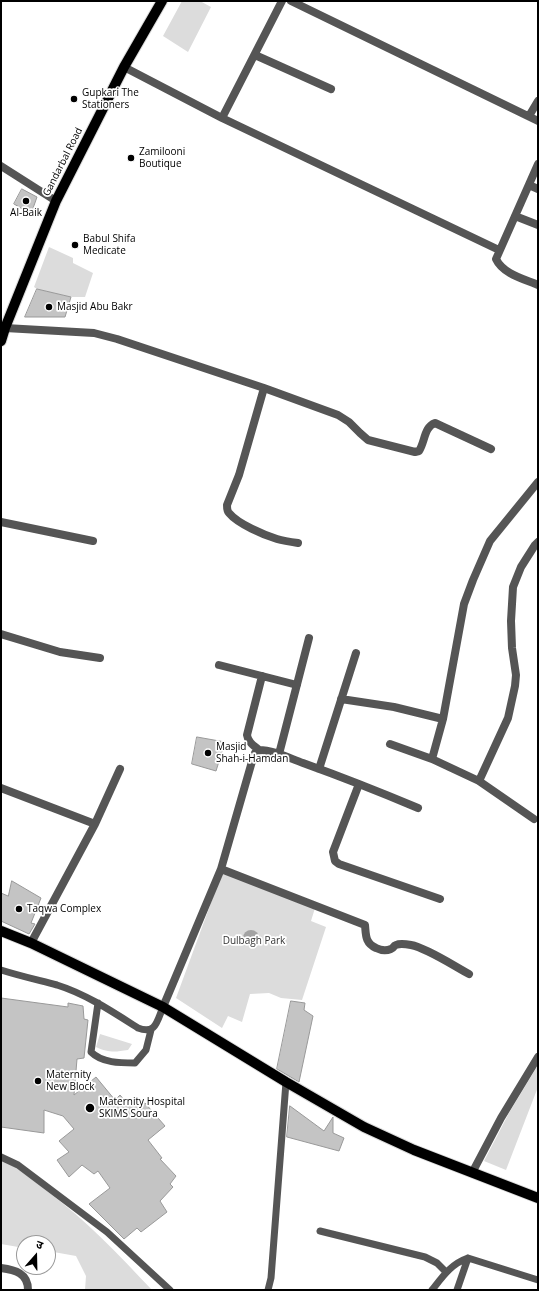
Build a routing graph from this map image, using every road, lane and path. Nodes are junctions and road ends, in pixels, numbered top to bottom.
1 (162, 1) edge
2 (282, 1) edge
3 (291, 1) edge
4 (255, 55) junction
5 (124, 67) junction
6 (331, 89) dead end
7 (538, 101) edge
8 (529, 116) junction
9 (222, 118) junction
10 (538, 121) edge
11 (538, 164) edge
12 (1, 166) edge
13 (529, 185) junction
14 (538, 189) edge
15 (56, 201) junction
16 (515, 216) junction
17 (538, 225) edge
18 (499, 250) junction
19 (538, 285) edge
20 (5, 328) junction
21 (1, 341) edge
22 (264, 388) junction
23 (491, 449) dead end
24 (538, 482) edge
25 (1, 522) edge
26 (93, 541) dead end
27 (538, 542) edge
28 (298, 543) dead end
29 (1, 634) edge
30 (310, 638) dead end
31 (356, 653) dead end
32 (100, 658) dead end
33 (220, 665) dead end
34 (262, 676) junction
35 (298, 684) junction
36 (341, 699) junction
37 (443, 719) junction
38 (390, 744) dead end
39 (259, 750) junction
40 (279, 754) junction
41 (432, 759) junction
42 (319, 768) junction
43 (120, 769) dead end
44 (479, 781) junction
45 (359, 784) junction
46 (1, 788) edge
47 (418, 808) dead end
48 (534, 819) dead end
49 (95, 824) junction
50 (221, 869) junction
51 (440, 899) dead end
52 (1, 931) edge
53 (31, 943) junction
54 (1, 970) edge
55 (469, 974) dead end
56 (98, 1003) junction
57 (163, 1007) junction
58 (151, 1030) junction
59 (538, 1057) edge
60 (286, 1082) junction
61 (1, 1157) edge
62 (472, 1173) junction
63 (538, 1198) edge
64 (320, 1231) dead end
65 (468, 1258) junction
66 (1, 1268) edge
67 (446, 1272) junction
68 (538, 1280) edge
69 (28, 1290) edge
70 (170, 1290) edge
71 (268, 1290) edge
72 (432, 1290) edge
73 (457, 1290) edge

1 - 5 main road, Gandarbal Road
2 - 4 street
3 - 8 street
4 - 6 street
4 - 9 street
5 - 9 street
5 - 15 main road, Gandarbal Road
7 - 8 street
8 - 10 street
9 - 18 street
11 - 13 street
12 - 15 street
13 - 14 street
13 - 16 street
15 - 20 main road, Gandarbal Road
16 - 17 street
16 - 18 street
18 - 19 street
20 - 21 main road, Gandarbal Road
20 - 22 street
22 - 23 street
22 - 28 street
24 - 37 street
25 - 26 street
27 - 44 street
29 - 32 street
30 - 35 street
31 - 36 street
33 - 34 street
34 - 35 street
34 - 39 street
35 - 40 street
36 - 37 street
36 - 42 street
37 - 41 street
38 - 41 street
39 - 40 street
39 - 50 street
40 - 42 street
41 - 44 street
42 - 45 street
43 - 49 street
44 - 48 street
45 - 47 street
45 - 51 street
46 - 49 street
49 - 53 street
50 - 55 street
50 - 57 street
52 - 53 main road
53 - 57 main road
54 - 56 lane
56 - 58 lane
56 - 58 lane
57 - 58 lane
57 - 60 main road
59 - 62 street
60 - 62 main road
60 - 71 lane
61 - 70 lane
62 - 63 main road
64 - 67 lane
65 - 67 lane
65 - 68 lane
65 - 73 lane
66 - 69 street
67 - 72 lane

